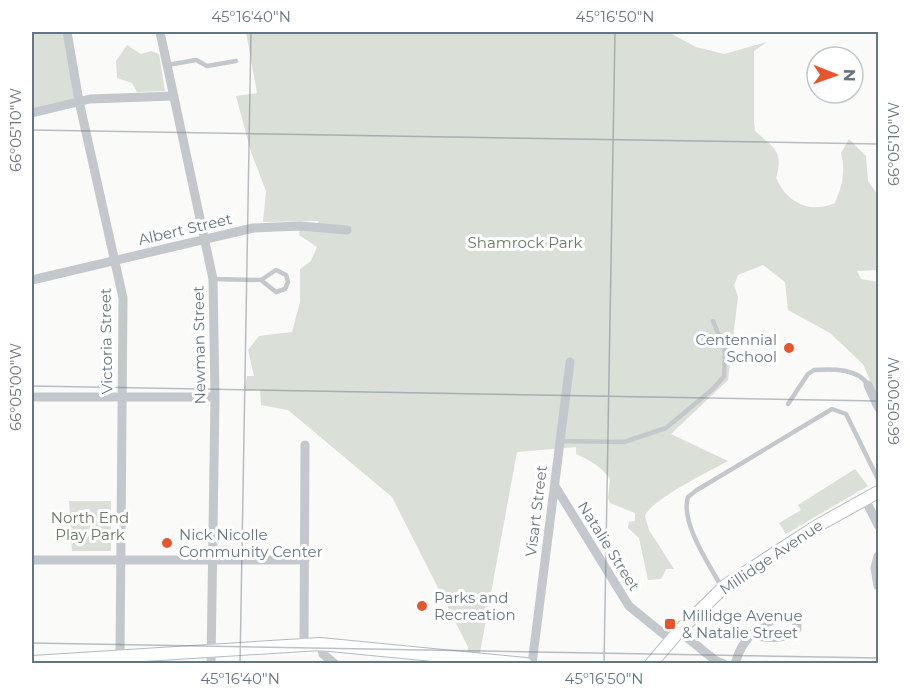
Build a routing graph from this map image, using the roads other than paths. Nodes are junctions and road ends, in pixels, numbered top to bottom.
1 (67, 32) edge
2 (160, 32) edge
3 (236, 61) dead end
4 (167, 65) junction
5 (174, 96) junction
6 (79, 101) junction
7 (32, 113) edge
8 (347, 230) dead end
9 (204, 240) junction
10 (115, 261) junction
11 (213, 279) junction
12 (32, 280) edge
13 (261, 280) junction
14 (713, 321) dead end
15 (570, 362) dead end
16 (868, 385) joint
17 (32, 397) edge
18 (123, 397) junction
19 (215, 398) junction
20 (788, 404) dead end
21 (879, 407) edge
22 (560, 441) junction
23 (305, 445) dead end
24 (879, 479) edge
25 (555, 486) junction
26 (879, 492) edge
27 (865, 499) junction
28 (879, 525) edge
29 (879, 556) edge
30 (32, 560) edge
31 (121, 560) junction
32 (213, 560) junction
33 (305, 560) junction
34 (879, 585) edge
35 (722, 588) junction
36 (751, 634) dead end
37 (675, 635) junction
38 (304, 644) junction
39 (320, 644) junction
40 (211, 650) junction
41 (120, 656) junction
42 (32, 662) edge
43 (211, 663) edge
44 (335, 663) edge
45 (526, 663) edge
46 (532, 663) edge
47 (651, 663) edge
48 (724, 663) edge
49 (735, 663) edge

1 - 6 street, Victoria Street
2 - 4 street, Newman Street
3 - 4 lane
4 - 5 street, Newman Street
5 - 6 street
5 - 9 street, Newman Street
6 - 7 street
6 - 10 street, Victoria Street
8 - 9 street, Albert Street
9 - 10 street, Albert Street
9 - 11 street, Newman Street
10 - 12 street, Albert Street
10 - 18 street, Victoria Street
11 - 13 lane
11 - 19 street, Newman Street
13 - 13 lane
14 - 22 lane
15 - 22 street, Visart Street
16 - 20 lane
16 - 21 street
17 - 18 street
18 - 19 street
18 - 31 street, Victoria Street
19 - 32 street, Newman Street
22 - 25 street, Visart Street
23 - 33 street
24 - 35 lane
25 - 37 street, Natalie Street
25 - 46 street, Visart Street
26 - 27 street, Millidge Avenue
27 - 28 street
27 - 35 street, Millidge Avenue
29 - 34 street
30 - 31 street
31 - 32 street
31 - 41 street, Victoria Street
32 - 33 street
32 - 40 street, Newman Street
33 - 38 street
35 - 37 street, Millidge Avenue
36 - 49 street
37 - 47 street, Millidge Avenue
37 - 48 street, Natalie Street
38 - 39 street
38 - 40 street
39 - 44 street
39 - 45 street
40 - 41 street
40 - 43 street, Newman Street
41 - 42 street

